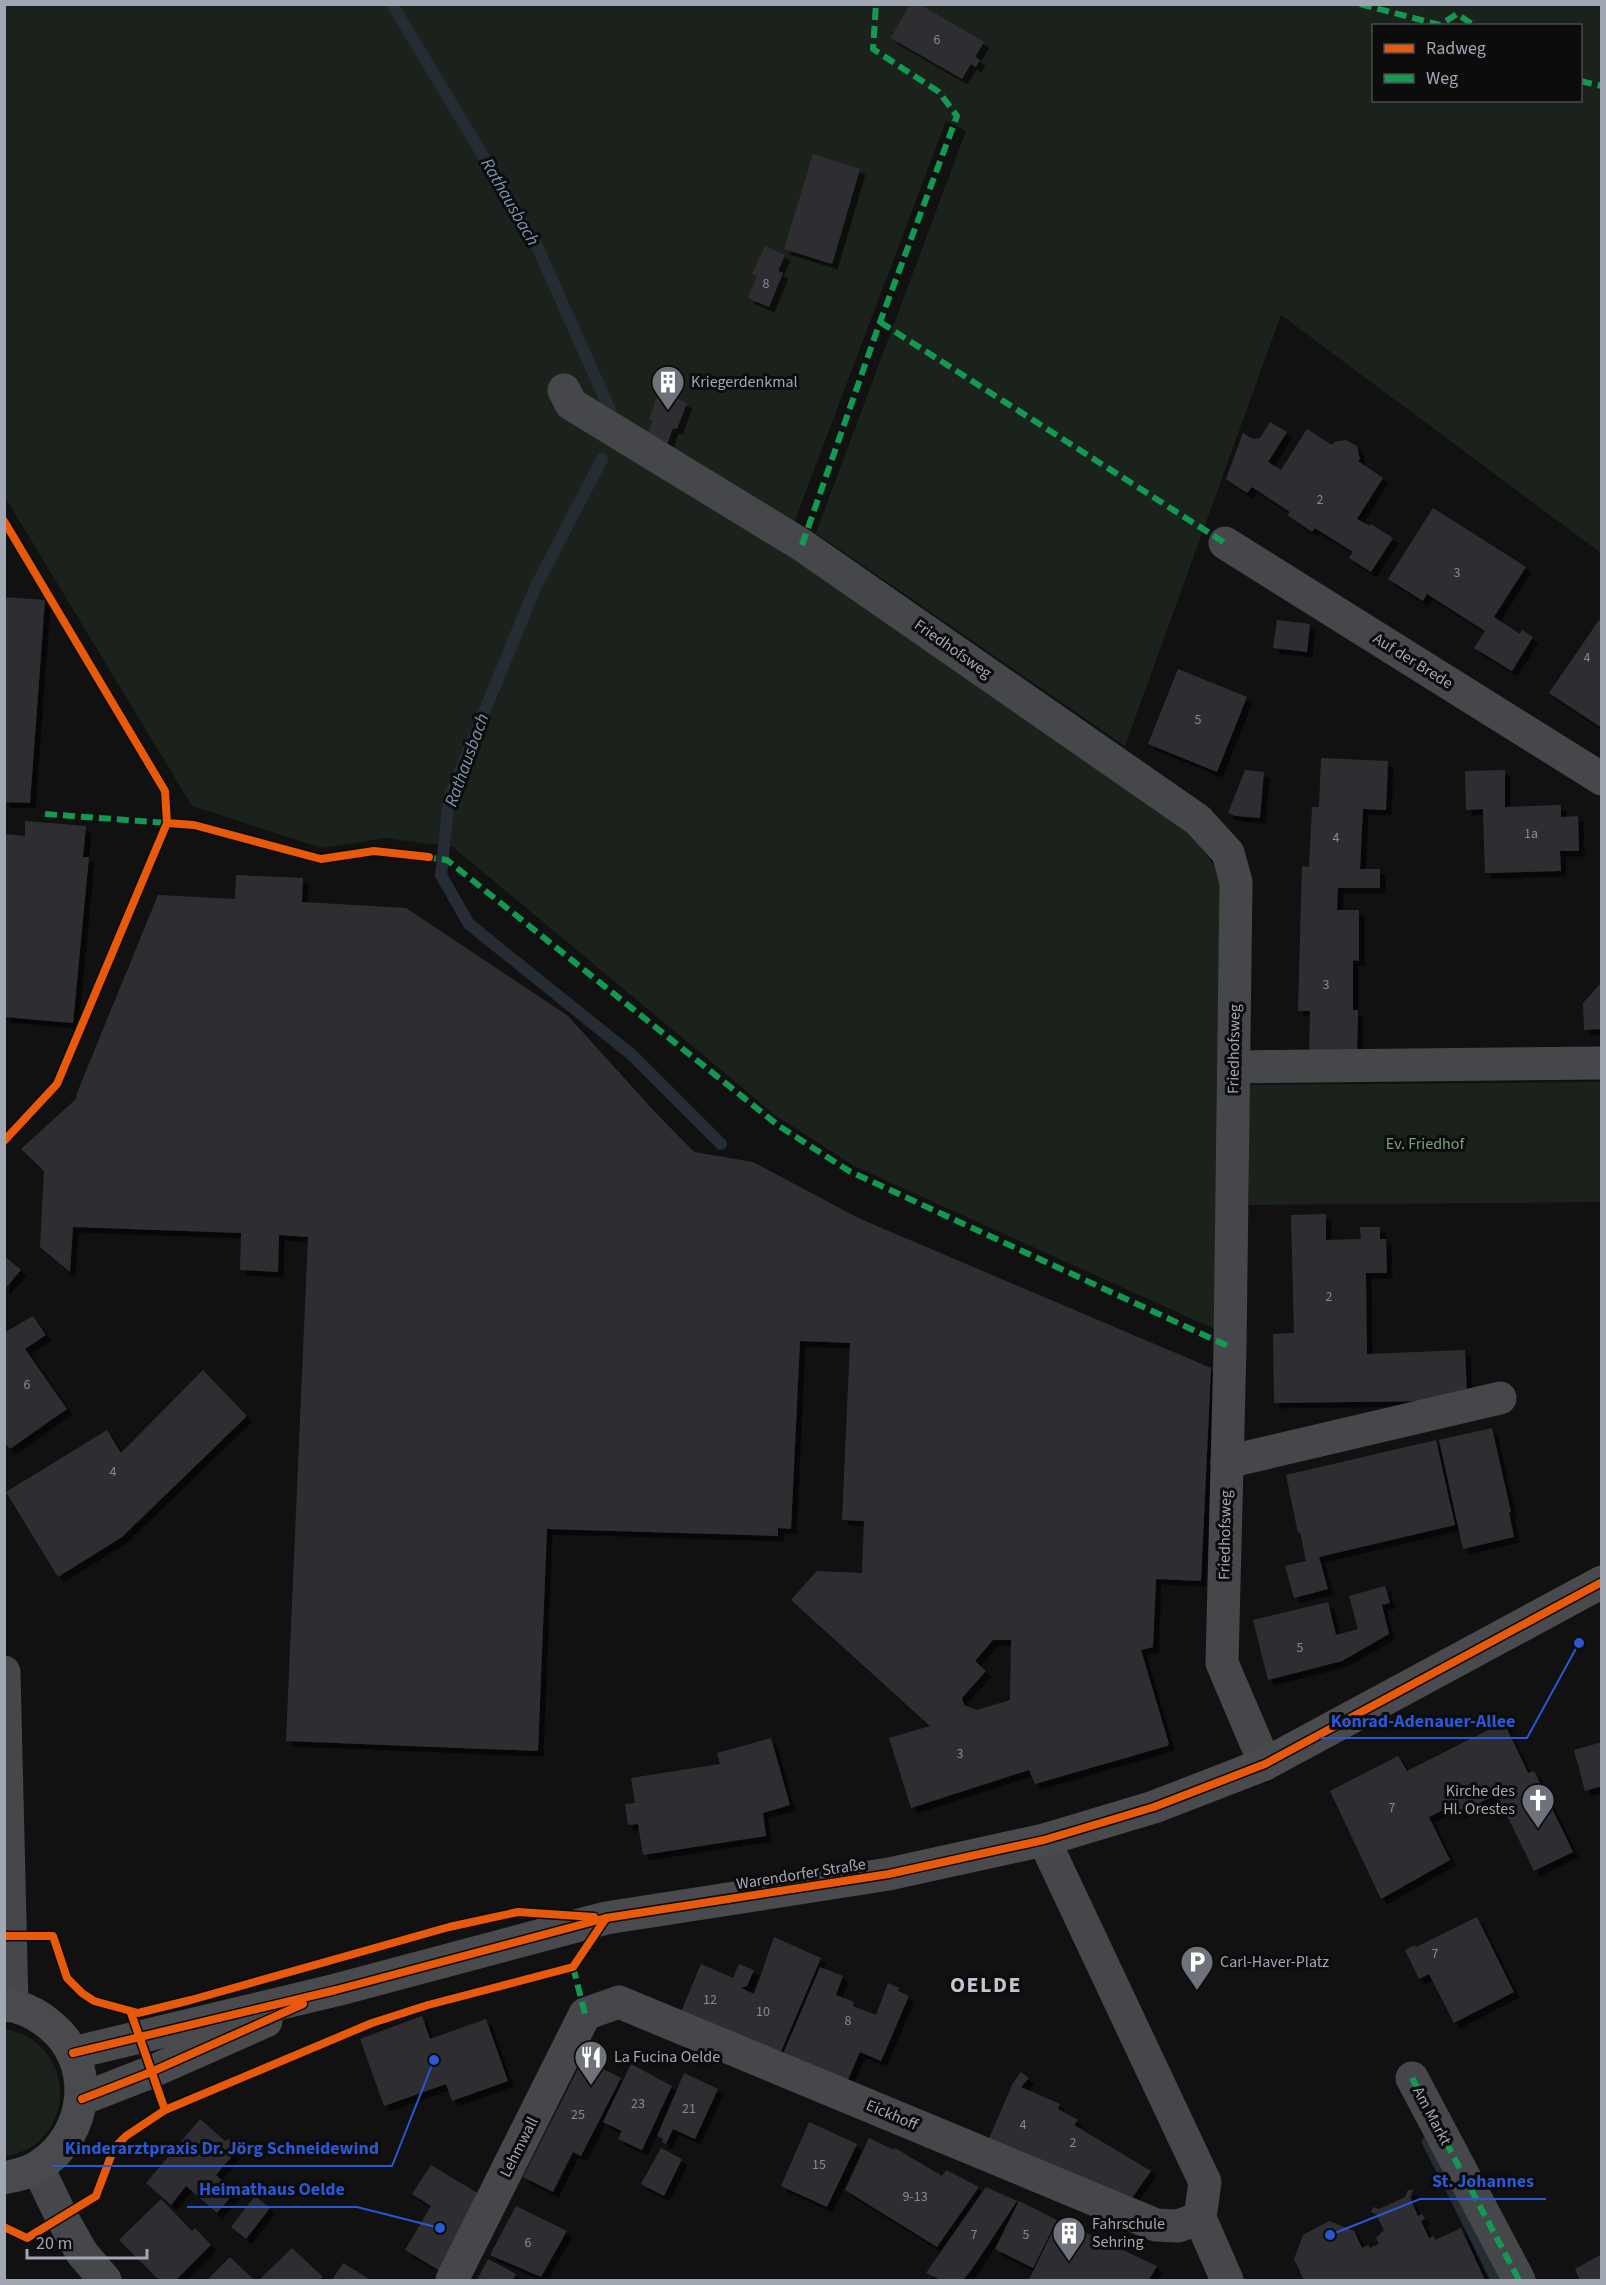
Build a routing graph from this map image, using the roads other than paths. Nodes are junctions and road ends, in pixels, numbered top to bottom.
1 (568, 397) dead end
2 (1225, 543) dead end
3 (1602, 779) edge
4 (1602, 1063) edge
5 (1234, 1067) junction
6 (1500, 1398) dead end
7 (1227, 1462) junction
8 (1602, 1582) edge
9 (4, 1672) edge
10 (1265, 1764) junction
11 (1044, 1840) junction
12 (336, 1990) junction
13 (8, 2005) edge
14 (585, 2014) joint
15 (73, 2053) junction
16 (1413, 2078) dead end
17 (82, 2099) junction
18 (38, 2168) junction
19 (4, 2178) edge
20 (1200, 2218) junction
21 (105, 2280) edge
22 (452, 2280) edge
23 (1227, 2280) edge
24 (1519, 2280) edge

1 - 5 street, Friedhofsweg
2 - 3 street, Auf der Brede
4 - 5 street
5 - 7 street, Friedhofsweg
6 - 7 street
7 - 10 street, Friedhofsweg
8 - 10 main road, Warendorfer Straße
9 - 13 street
10 - 11 main road, Warendorfer Straße
11 - 12 main road, Warendorfer Straße
11 - 20 street
12 - 15 main road, Warendorfer Straße
12 - 17 main road, Warendorfer Straße
13 - 15 main road
14 - 20 street, Eickhoff
14 - 22 street, Lehmwall
15 - 17 main road
16 - 24 street, Am Markt
17 - 18 main road
18 - 19 main road
18 - 21 street
20 - 23 street

